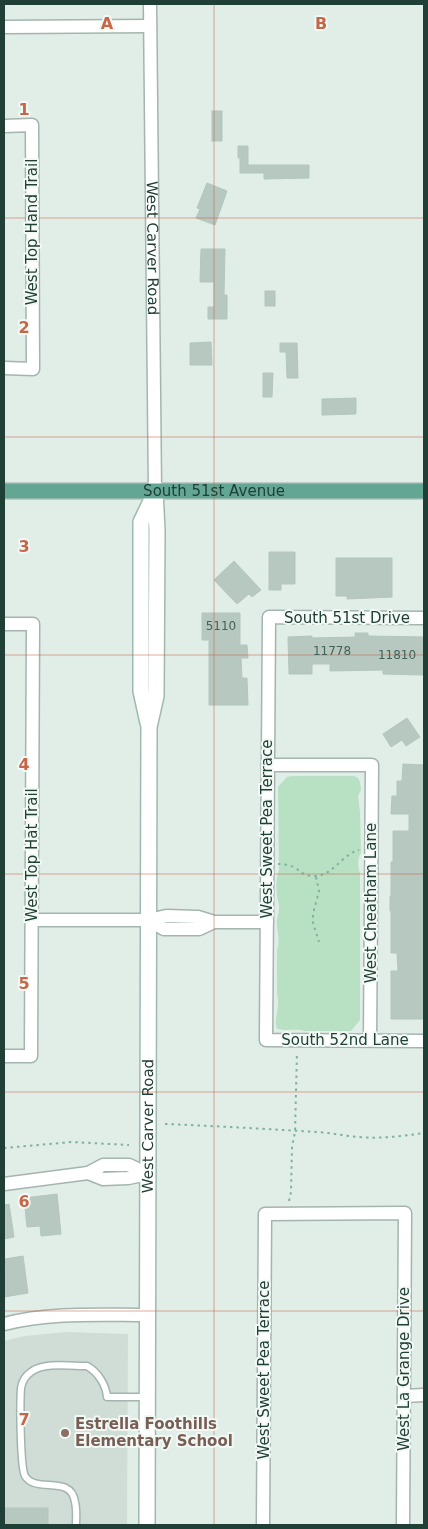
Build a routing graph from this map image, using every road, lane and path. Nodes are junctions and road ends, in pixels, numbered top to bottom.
1 (150, 4) edge
2 (150, 26) junction
3 (4, 27) edge
4 (4, 126) edge
5 (4, 368) edge
6 (4, 491) edge
7 (155, 491) junction
8 (424, 491) edge
9 (269, 617) joint
10 (424, 618) edge
11 (4, 624) edge
12 (268, 765) junction
13 (371, 848) junction
14 (267, 863) junction
15 (315, 876) junction
16 (32, 920) junction
17 (149, 920) junction
18 (266, 922) junction
19 (319, 942) dead end
20 (266, 1040) joint
21 (298, 1040) junction
22 (370, 1040) junction
23 (424, 1041) edge
24 (4, 1056) edge
25 (165, 1124) dead end
26 (295, 1132) junction
27 (424, 1134) edge
28 (129, 1145) dead end
29 (4, 1148) edge
30 (148, 1174) junction
31 (4, 1184) edge
32 (287, 1214) junction
33 (148, 1315) junction
34 (4, 1324) edge
35 (424, 1395) edge
36 (404, 1396) junction
37 (147, 1397) junction
38 (76, 1525) edge
39 (147, 1525) edge
40 (263, 1525) edge
41 (403, 1525) edge

1 - 2 street, West Carver Road
2 - 3 street
2 - 7 street, West Carver Road
4 - 5 street, West Top Hand Trail
6 - 7 main road, South 51st Avenue
7 - 8 main road, South 51st Avenue
7 - 17 street, West Carver Road
9 - 10 street, South 51st Drive
9 - 12 street, West Sweet Pea Terrace
11 - 16 street, West Top Hat Trail
12 - 13 street, West Cheatham Lane
12 - 14 street, West Sweet Pea Terrace
13 - 15 path
13 - 22 street, West Cheatham Lane
14 - 15 path
14 - 18 street, West Sweet Pea Terrace
15 - 19 path
16 - 17 street
16 - 24 street, West Top Hat Trail
17 - 18 street
17 - 30 street, West Carver Road
18 - 20 street, West Sweet Pea Terrace
20 - 21 street, South 52nd Lane
21 - 22 street, South 52nd Lane
21 - 26 path
22 - 23 street, South 52nd Lane
25 - 26 path
26 - 27 path
26 - 32 path
28 - 29 path
30 - 31 street
30 - 33 street, West Carver Road
32 - 36 street, West La Grange Drive
32 - 40 street, West Sweet Pea Terrace
33 - 34 street
33 - 37 street, West Carver Road
35 - 36 street
36 - 41 street, West La Grange Drive
37 - 38 lane
37 - 39 street, West Carver Road

